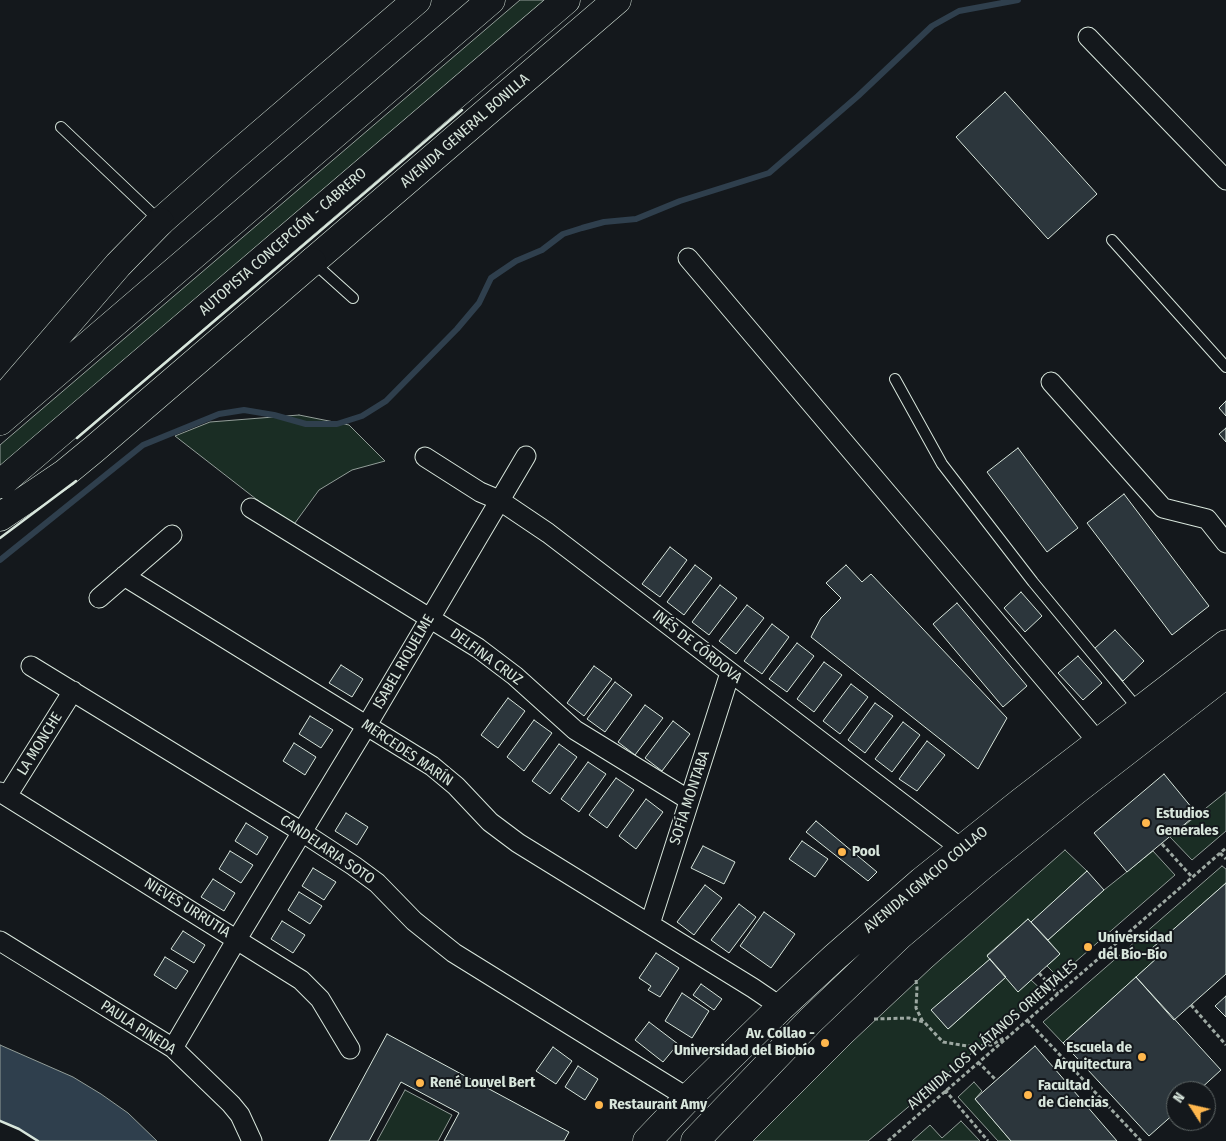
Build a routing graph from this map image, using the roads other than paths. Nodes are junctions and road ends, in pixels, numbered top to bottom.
1 (491, 0) edge
2 (566, 0) edge
3 (617, 0) edge
4 (406, 6) edge
5 (1088, 36) dead end
6 (61, 127) dead end
7 (1226, 180) edge
8 (160, 222) junction
9 (1112, 240) dead end
10 (688, 258) dead end
11 (312, 262) junction
12 (353, 298) dead end
13 (1226, 367) edge
14 (894, 379) dead end
15 (1051, 382) dead end
16 (0, 402) edge
17 (0, 421) edge
18 (526, 456) dead end
19 (425, 457) dead end
20 (0, 484) edge
21 (499, 500) junction
22 (251, 508) dead end
23 (0, 517) edge
24 (172, 535) dead end
25 (1226, 544) edge
26 (124, 576) junction
27 (100, 598) dead end
28 (430, 618) junction
29 (1226, 644) edge
30 (31, 666) dead end
31 (730, 673) junction
32 (1226, 674) edge
33 (73, 691) junction
34 (1139, 711) junction
35 (367, 725) junction
36 (1098, 742) junction
37 (3, 794) edge
38 (689, 800) junction
39 (302, 832) junction
40 (962, 849) junction
41 (650, 924) junction
42 (237, 939) junction
43 (0, 940) edge
44 (781, 1007) junction
45 (172, 1048) junction
46 (350, 1049) dead end
47 (688, 1098) junction
48 (704, 1131) edge
49 (252, 1141) edge
50 (647, 1141) edge

1 - 17 main road
2 - 20 main road, AUTOPISTA CONCEPCIÓN - CABRERO
3 - 11 main road, AVENIDA GENERAL BONILLA
4 - 8 main road
5 - 7 street
6 - 8 lane
8 - 16 main road
9 - 13 lane
10 - 36 street
11 - 12 lane
11 - 23 main road, AVENIDA GENERAL BONILLA
14 - 34 lane
15 - 25 street
18 - 21 street, ISABEL RIQUELME
19 - 21 street, INÉS DE CÓRDOVA
21 - 28 street, ISABEL RIQUELME
21 - 31 street, INÉS DE CÓRDOVA
22 - 28 street, DELFINA CRUZ
24 - 26 street
26 - 27 street
26 - 35 street, MERCEDES MARÍN
28 - 35 street, ISABEL RIQUELME
28 - 38 street, DELFINA CRUZ
29 - 34 main road, AVENIDA IGNACIO COLLAO
30 - 33 street, CANDELARIA SOTO
31 - 38 street, SOFÍA MONTABA
31 - 40 street, INÉS DE CÓRDOVA
32 - 48 main road, AVENIDA IGNACIO COLLAO
33 - 37 street, LA MONCHE
33 - 39 street, CANDELARIA SOTO
34 - 36 main road, AVENIDA IGNACIO COLLAO
35 - 39 street, ISABEL RIQUELME
35 - 41 street, MERCEDES MARÍN
36 - 40 main road, AVENIDA IGNACIO COLLAO
37 - 42 street, NIEVES URRUTIA
38 - 41 street, SOFÍA MONTABA
39 - 42 street, ISABEL RIQUELME
39 - 47 street, CANDELARIA SOTO
40 - 44 main road, AVENIDA IGNACIO COLLAO
41 - 44 street, MERCEDES MARÍN
42 - 45 street, ISABEL RIQUELME
42 - 46 street, NIEVES URRUTIA
43 - 45 street, PAULA PINEDA
44 - 47 main road, AVENIDA IGNACIO COLLAO
45 - 49 street, PAULA PINEDA
47 - 50 main road, AVENIDA IGNACIO COLLAO

